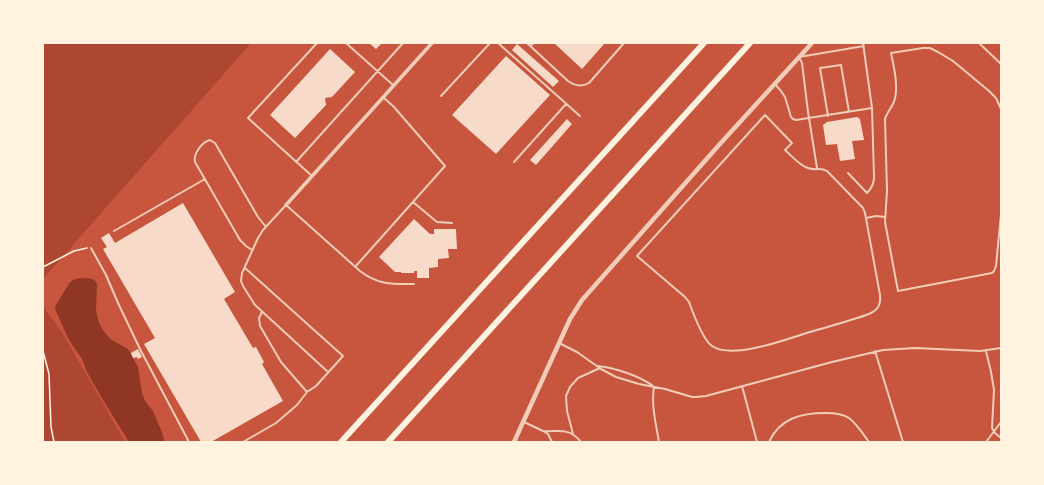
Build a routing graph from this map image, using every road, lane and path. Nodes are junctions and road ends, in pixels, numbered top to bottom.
1 (317, 43) edge
2 (346, 43) edge
3 (403, 43) edge
4 (432, 43) edge
5 (490, 43) edge
6 (498, 43) edge
7 (527, 43) edge
8 (534, 43) edge
9 (624, 43) edge
10 (704, 43) edge
11 (750, 43) edge
12 (812, 43) edge
13 (979, 43) edge
14 (864, 44) edge
15 (530, 46) junction
16 (799, 57) junction
17 (1001, 64) edge
18 (378, 71) junction
19 (775, 84) junction
20 (394, 86) junction
21 (441, 96) dead end
22 (383, 97) junction
23 (566, 104) junction
24 (872, 108) junction
25 (1001, 109) edge
26 (849, 112) junction
27 (580, 116) dead end
28 (828, 116) junction
29 (809, 119) junction
30 (296, 162) junction
31 (514, 162) dead end
32 (817, 168) junction
33 (848, 174) dead end
34 (312, 176) junction
35 (205, 179) junction
36 (413, 202) junction
37 (286, 205) junction
38 (1001, 214) edge
39 (885, 217) junction
40 (866, 218) junction
41 (452, 223) dead end
42 (266, 227) junction
43 (114, 232) dead end
44 (91, 248) joint
45 (252, 250) junction
46 (43, 267) edge
47 (354, 267) junction
48 (245, 268) junction
49 (414, 284) dead end
50 (262, 312) junction
51 (559, 343) junction
52 (1001, 348) edge
53 (43, 351) edge
54 (986, 351) junction
55 (875, 352) junction
56 (596, 366) junction
57 (600, 368) junction
58 (328, 372) junction
59 (742, 386) junction
60 (654, 387) junction
61 (307, 392) junction
62 (523, 422) junction
63 (1001, 422) edge
64 (543, 430) junction
65 (994, 432) junction
66 (573, 434) junction
67 (1001, 438) edge
68 (54, 442) edge
69 (189, 442) edge
70 (243, 442) edge
71 (341, 442) edge
72 (388, 442) edge
73 (514, 442) edge
74 (552, 442) edge
75 (581, 442) edge
76 (658, 442) edge
77 (757, 442) edge
78 (769, 442) edge
79 (869, 442) edge
80 (903, 442) edge
81 (986, 442) edge

1 - 30 lane
2 - 18 lane
3 - 18 lane
4 - 20 street
5 - 21 lane
6 - 23 lane
7 - 15 lane
8 - 15 lane
9 - 15 lane
10 - 71 highway
11 - 72 highway
12 - 16 street
13 - 17 lane
14 - 16 lane
14 - 24 lane
16 - 19 street
16 - 29 lane
18 - 20 lane
18 - 30 lane
19 - 29 lane
19 - 51 street
20 - 22 street
22 - 34 street
22 - 36 lane
23 - 27 lane
23 - 31 lane
24 - 26 lane
24 - 33 lane
25 - 39 lane
26 - 28 lane
26 - 28 lane
28 - 29 lane
29 - 32 lane
30 - 34 lane
32 - 40 lane
32 - 40 lane
34 - 37 street
35 - 42 lane
35 - 43 lane
35 - 45 lane
36 - 41 lane
36 - 47 lane
37 - 42 lane
37 - 47 lane
38 - 39 lane
39 - 40 lane
42 - 45 lane
44 - 46 path
44 - 69 lane
45 - 48 lane
47 - 49 lane
48 - 50 lane
48 - 58 lane
50 - 58 lane
50 - 61 lane
51 - 56 lane
51 - 62 street
52 - 54 lane
53 - 68 path
54 - 55 lane
54 - 65 lane
55 - 59 lane
55 - 80 lane
56 - 57 lane
56 - 60 lane
57 - 60 lane
57 - 66 lane
58 - 61 lane
59 - 60 lane
59 - 77 lane
60 - 76 lane
61 - 70 lane
62 - 64 lane
62 - 73 street
63 - 65 lane
64 - 66 lane
64 - 74 lane
65 - 67 lane
65 - 81 lane
66 - 75 lane
78 - 79 lane

